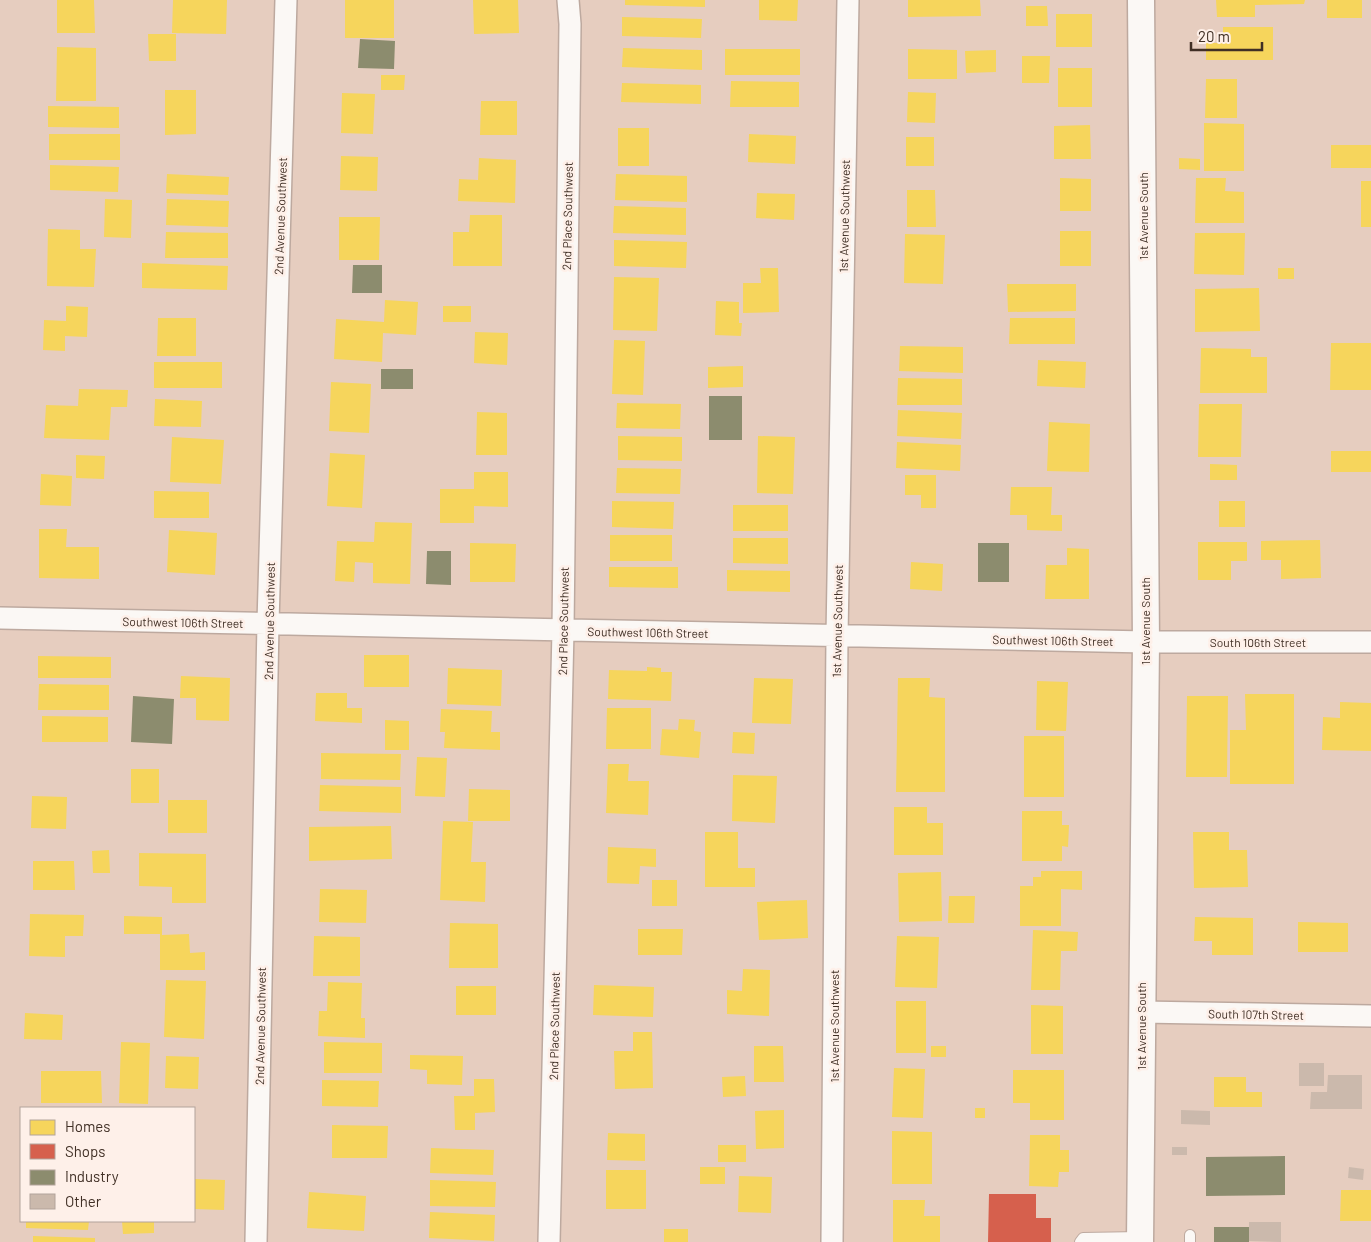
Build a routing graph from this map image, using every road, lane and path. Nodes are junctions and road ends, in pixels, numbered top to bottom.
1 (286, 0) edge
2 (568, 0) edge
3 (848, 0) edge
4 (1141, 0) edge
5 (0, 618) edge
6 (268, 623) junction
7 (563, 630) junction
8 (836, 636) junction
9 (1146, 642) junction
10 (1371, 642) edge
11 (1141, 1012) junction
12 (1371, 1016) edge
13 (1140, 1240) edge
14 (256, 1242) edge
15 (549, 1242) edge
16 (832, 1242) edge
17 (1080, 1242) edge

1 - 6 street, 2nd Avenue Southwest
2 - 7 street, 2nd Place Southwest
3 - 8 street, 1st Avenue Southwest
4 - 9 street, 1st Avenue South
5 - 6 street, Southwest 106th Street
6 - 7 street, Southwest 106th Street
6 - 14 street, 2nd Avenue Southwest
7 - 8 street, Southwest 106th Street
7 - 15 street, 2nd Place Southwest
8 - 9 street, Southwest 106th Street
8 - 16 street, 1st Avenue Southwest
9 - 10 street, South 106th Street
9 - 11 street, 1st Avenue South
11 - 12 street, South 107th Street
11 - 13 street, 1st Avenue South
13 - 17 lane

